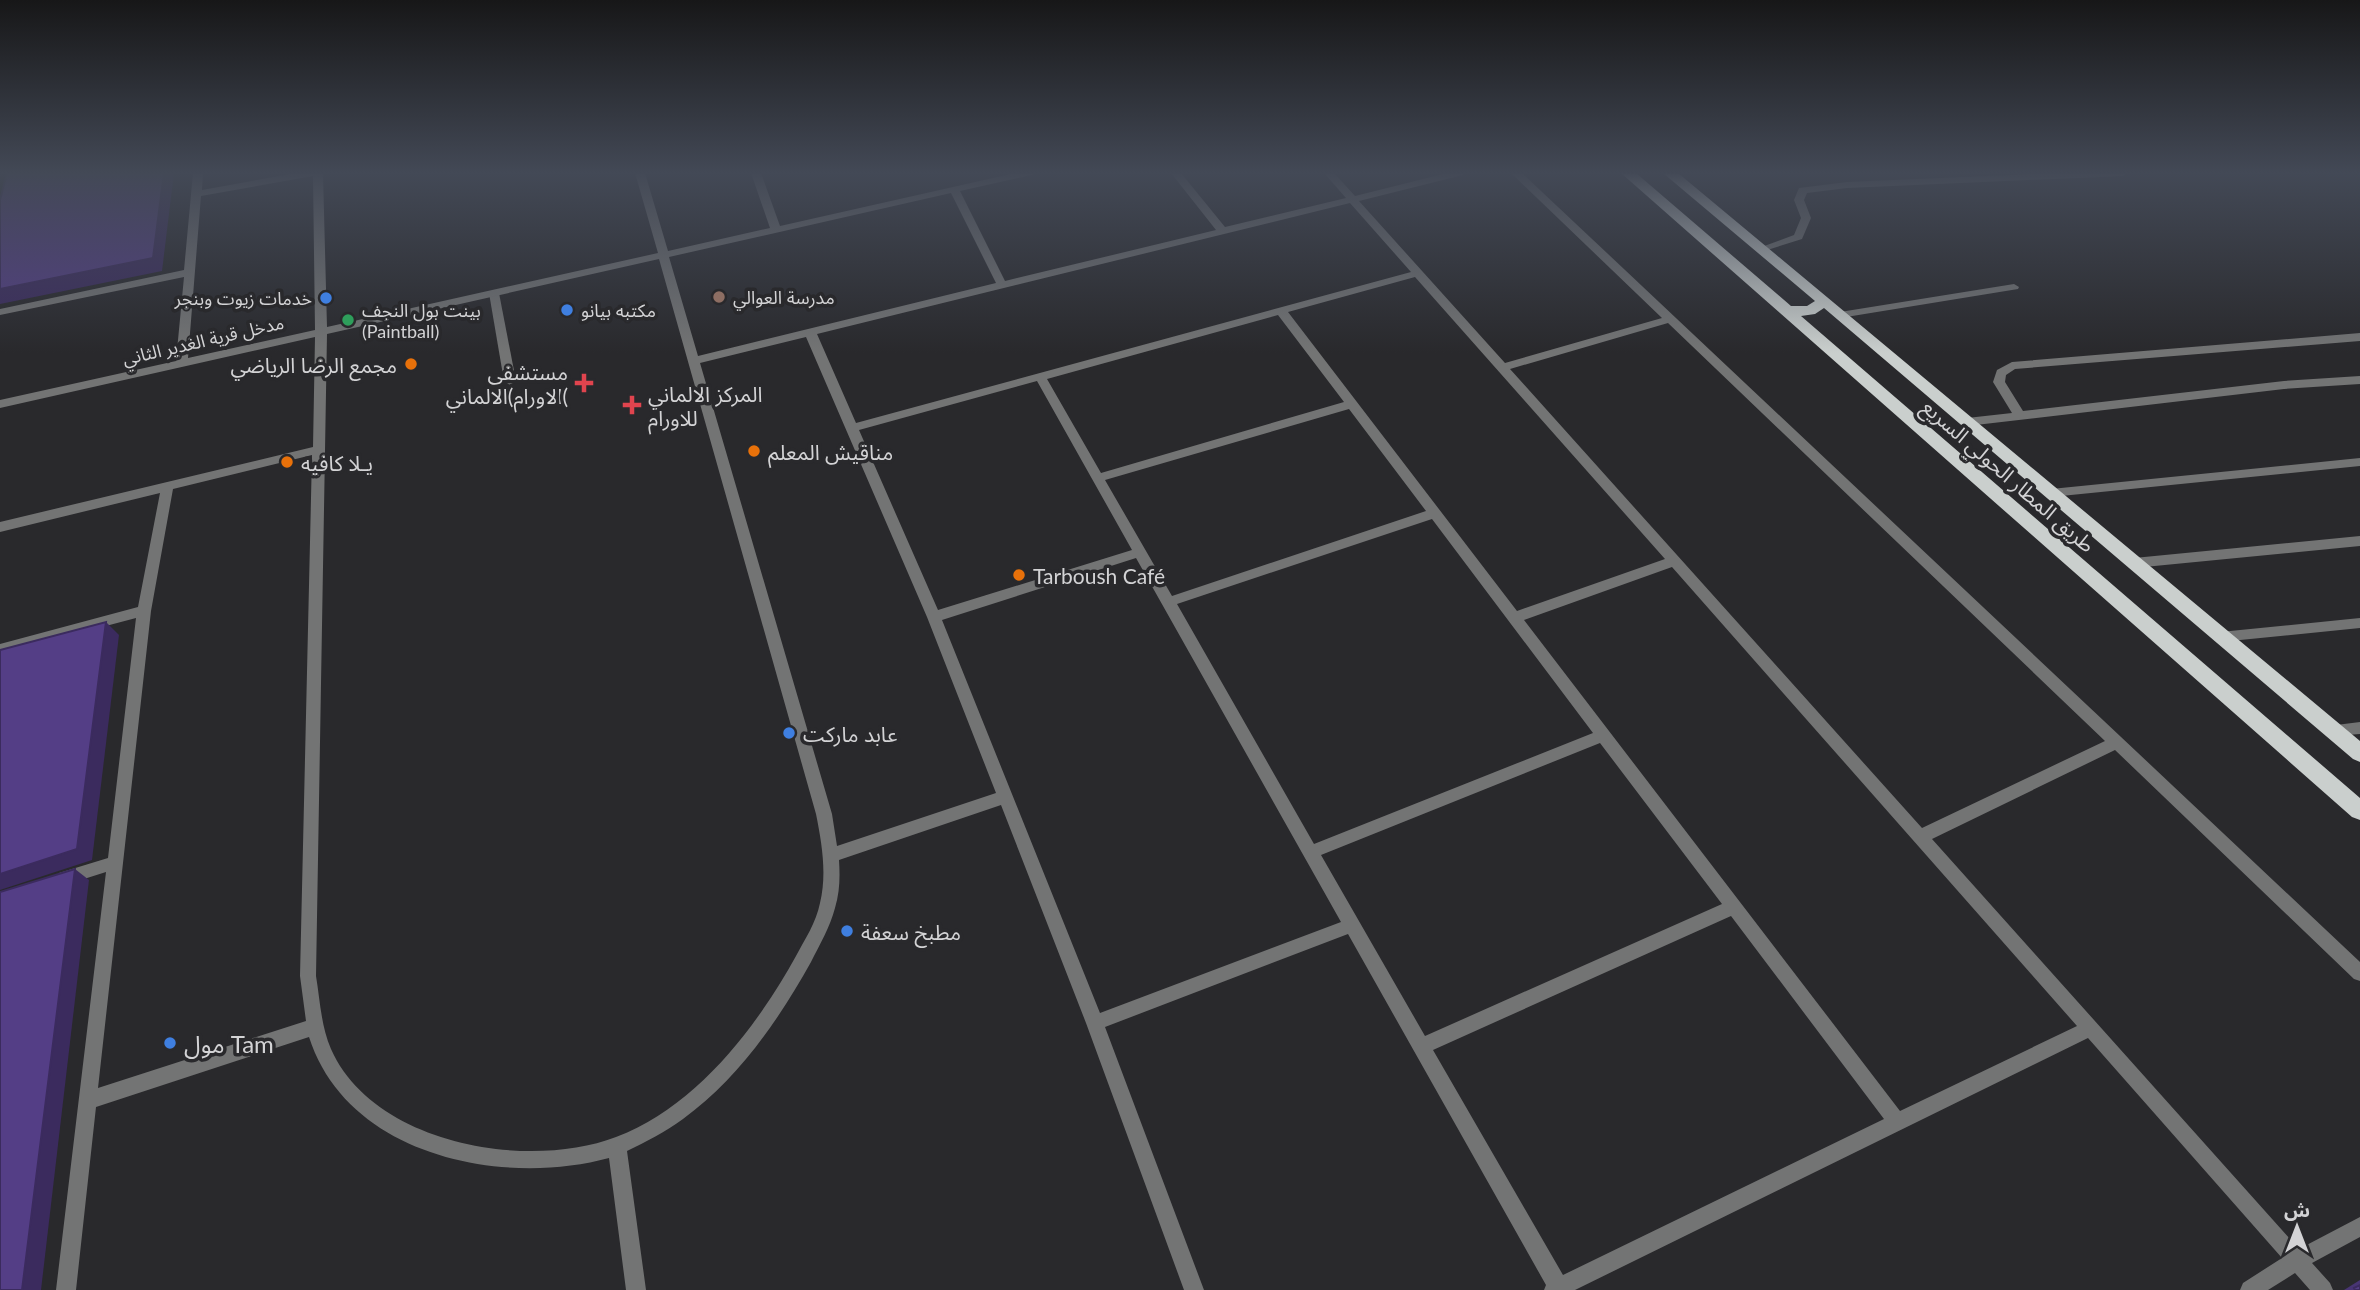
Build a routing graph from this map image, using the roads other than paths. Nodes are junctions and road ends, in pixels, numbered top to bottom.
1 (193, 233) edge
2 (317, 233) edge
3 (657, 233) edge
4 (762, 233) edge
5 (976, 233) edge
6 (1213, 233) edge
7 (1383, 233) edge
8 (1579, 233) edge
9 (1696, 233) edge
10 (1741, 233) edge
11 (1800, 233) edge
12 (1760, 249) junction
13 (663, 255) junction
14 (190, 272) junction
15 (1418, 273) junction
16 (1002, 285) junction
17 (2014, 288) dead end
18 (494, 293) junction
19 (1824, 301) junction
20 (1281, 311) junction
21 (0, 312) edge
22 (1785, 312) junction
23 (1840, 315) junction
24 (1670, 319) junction
25 (321, 332) junction
26 (810, 332) junction
27 (2360, 337) edge
28 (694, 360) junction
29 (1896, 360) junction
30 (182, 363) junction
31 (1502, 368) junction
32 (1855, 371) junction
33 (1040, 377) junction
34 (2360, 380) edge
35 (510, 382) dead end
36 (0, 404) edge
37 (1351, 404) junction
38 (2020, 416) junction
39 (1967, 422) junction
40 (852, 428) junction
41 (317, 450) junction
42 (2360, 462) edge
43 (1098, 478) junction
44 (167, 486) junction
45 (2051, 493) junction
46 (1434, 513) junction
47 (0, 527) edge
48 (2360, 541) edge
49 (1140, 552) junction
50 (1675, 561) junction
51 (2134, 563) junction
52 (1168, 602) junction
53 (144, 611) junction
54 (934, 617) junction
55 (1514, 618) junction
56 (2360, 623) edge
57 (2220, 636) junction
58 (0, 649) edge
59 (2360, 728) edge
60 (2333, 730) junction
61 (1603, 735) junction
62 (2117, 743) junction
63 (2360, 753) edge
64 (1005, 797) junction
65 (2360, 811) edge
66 (1920, 837) junction
67 (1311, 852) junction
68 (832, 855) junction
69 (114, 863) junction
70 (51, 882) edge
71 (1733, 907) junction
72 (1352, 925) junction
73 (2360, 973) edge
74 (1095, 1023) junction
75 (314, 1027) junction
76 (2090, 1028) junction
77 (1421, 1046) junction
78 (86, 1101) junction
79 (1897, 1122) junction
80 (617, 1146) junction
81 (2360, 1227) edge
82 (2297, 1261) junction
83 (1557, 1289) edge
84 (66, 1290) edge
85 (636, 1290) edge
86 (1194, 1290) edge
87 (2250, 1290) edge
88 (2323, 1290) edge

1 - 14 street
2 - 25 street
3 - 13 street
4 - 13 street, مدخل قرية الغدير الثاني
5 - 16 street
6 - 16 street
7 - 15 street
8 - 24 street
9 - 22 highway, طريق المطار الحولي السريع
10 - 12 highway, طريق المطار الحولي السريع
11 - 12 street
12 - 19 highway, طريق المطار الحولي السريع
13 - 18 street, مدخل قرية الغدير الثاني
13 - 28 street
14 - 21 street
14 - 30 street
15 - 20 street
15 - 31 street
16 - 26 street
17 - 23 street
18 - 25 street, مدخل قرية الغدير الثاني
18 - 35 street
19 - 22 highway
19 - 23 highway, طريق المطار الحولي السريع
20 - 33 street
20 - 37 street
22 - 32 highway, طريق المطار الحولي السريع
23 - 29 highway, طريق المطار الحولي السريع
24 - 31 street
24 - 62 street
25 - 30 street, مدخل قرية الغدير الثاني
25 - 41 street
26 - 28 street
26 - 40 street
27 - 38 street
28 - 68 street
29 - 32 highway
29 - 39 highway, طريق المطار الحولي السريع
30 - 36 street, مدخل قرية الغدير الثاني
31 - 50 street
32 - 65 highway, طريق المطار الحولي السريع
33 - 40 street
33 - 43 street
34 - 38 street
37 - 43 street
37 - 46 street
38 - 39 street
39 - 45 highway, طريق المطار الحولي السريع
40 - 54 street
41 - 44 street
41 - 75 street
42 - 45 street
43 - 49 street
44 - 47 street
44 - 53 street
45 - 51 highway, طريق المطار الحولي السريع
46 - 52 street
46 - 55 street
48 - 51 street
49 - 52 street
49 - 54 street
50 - 55 street
50 - 66 street
51 - 57 highway, طريق المطار الحولي السريع
52 - 67 street
53 - 58 street
53 - 69 street
54 - 64 street
55 - 61 street
56 - 57 street
57 - 60 highway, طريق المطار الحولي السريع
59 - 60 street
60 - 63 highway, طريق المطار الحولي السريع
61 - 67 street
61 - 71 street
62 - 66 street
62 - 73 street
64 - 68 street
64 - 74 street
66 - 76 street
67 - 72 street
68 - 80 street
69 - 70 street
69 - 78 street
71 - 77 street
71 - 79 street
72 - 74 street
72 - 77 street
74 - 86 street
75 - 78 street
75 - 80 street
76 - 79 street
76 - 82 street
77 - 83 street
78 - 84 street
79 - 83 street
80 - 85 street
81 - 82 street
82 - 87 street
82 - 88 street

